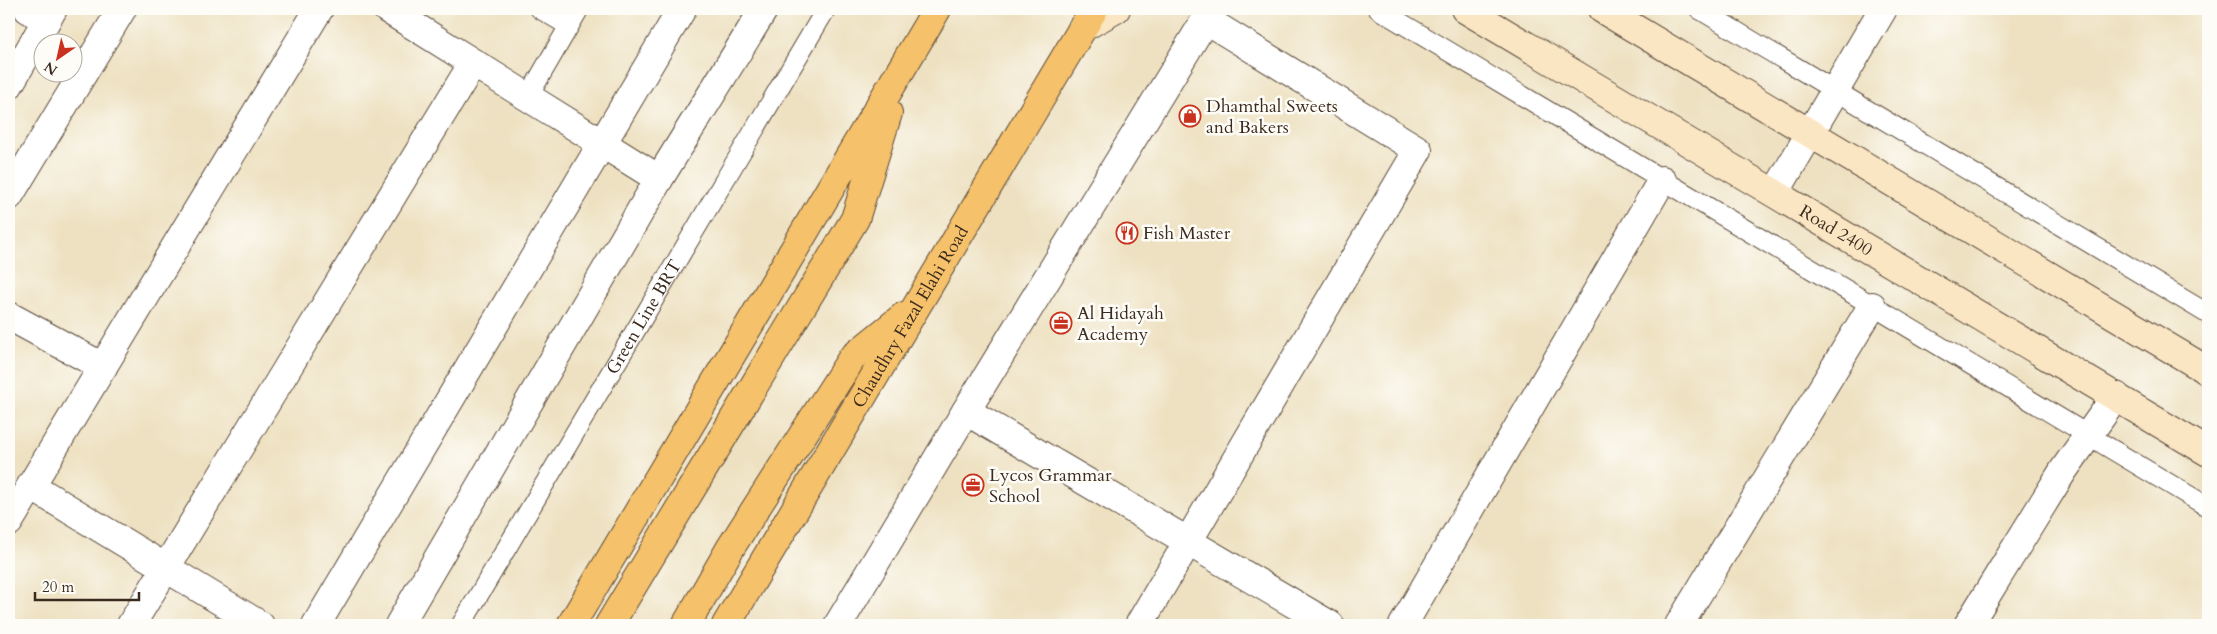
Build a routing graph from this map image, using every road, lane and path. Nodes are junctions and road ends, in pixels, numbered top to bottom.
1 (122, 9) edge
2 (319, 9) edge
3 (387, 9) edge
4 (540, 9) edge
5 (579, 9) edge
6 (682, 9) edge
7 (764, 9) edge
8 (826, 9) edge
9 (938, 9) edge
10 (1116, 9) edge
11 (1378, 9) edge
12 (1466, 9) edge
13 (1602, 9) edge
14 (1699, 9) edge
15 (1882, 9) edge
16 (42, 12) edge
17 (1209, 14) edge
18 (1088, 18) edge
19 (568, 26) junction
20 (473, 63) junction
21 (902, 70) junction
22 (9, 85) edge
23 (1835, 90) junction
24 (528, 97) junction
25 (1810, 133) junction
26 (602, 143) junction
27 (660, 179) junction
28 (1662, 180) junction
29 (1775, 193) junction
30 (9, 196) edge
31 (919, 304) junction
32 (1872, 306) junction
33 (2208, 314) edge
34 (9, 316) edge
35 (103, 367) junction
36 (2208, 371) edge
37 (2116, 396) junction
38 (966, 411) junction
39 (2088, 436) junction
40 (2208, 452) edge
41 (31, 486) junction
42 (2208, 507) edge
43 (9, 522) edge
44 (1188, 542) junction
45 (166, 569) junction
46 (131, 625) edge
47 (260, 625) edge
48 (316, 625) edge
49 (399, 625) edge
50 (461, 625) edge
51 (571, 625) edge
52 (610, 625) edge
53 (686, 625) edge
54 (726, 625) edge
55 (838, 625) edge
56 (1139, 625) edge
57 (1330, 625) edge
58 (1404, 625) edge
59 (1679, 625) edge
60 (1968, 625) edge

1 - 30 street
2 - 35 street
3 - 20 street
4 - 19 lane
5 - 19 lane
6 - 26 street
7 - 27 street
8 - 50 lane, Green Line BRT
9 - 21 main road
10 - 18 main road
11 - 28 lane
12 - 29 main road, Road 2400
13 - 25 main road
14 - 23 lane
15 - 23 street
16 - 22 street
17 - 38 street
17 - 44 street
18 - 31 main road, Chaudhry Fazal Elahi Road
19 - 24 lane
20 - 24 street
20 - 45 street
21 - 51 main road
21 - 52 main road
23 - 25 street
23 - 33 lane
24 - 26 street
25 - 29 street
25 - 36 main road
26 - 27 street
26 - 48 street
27 - 49 street
28 - 32 lane
28 - 58 street
29 - 37 main road, Road 2400
31 - 53 main road
31 - 54 main road, Chaudhry Fazal Elahi Road
32 - 39 lane
32 - 59 street
34 - 35 street
35 - 41 street
37 - 39 street
37 - 40 main road, Road 2400
38 - 44 street
38 - 55 street
39 - 42 lane
39 - 60 street
41 - 43 street
41 - 45 street
44 - 56 street
44 - 57 street
45 - 46 street
45 - 47 street

